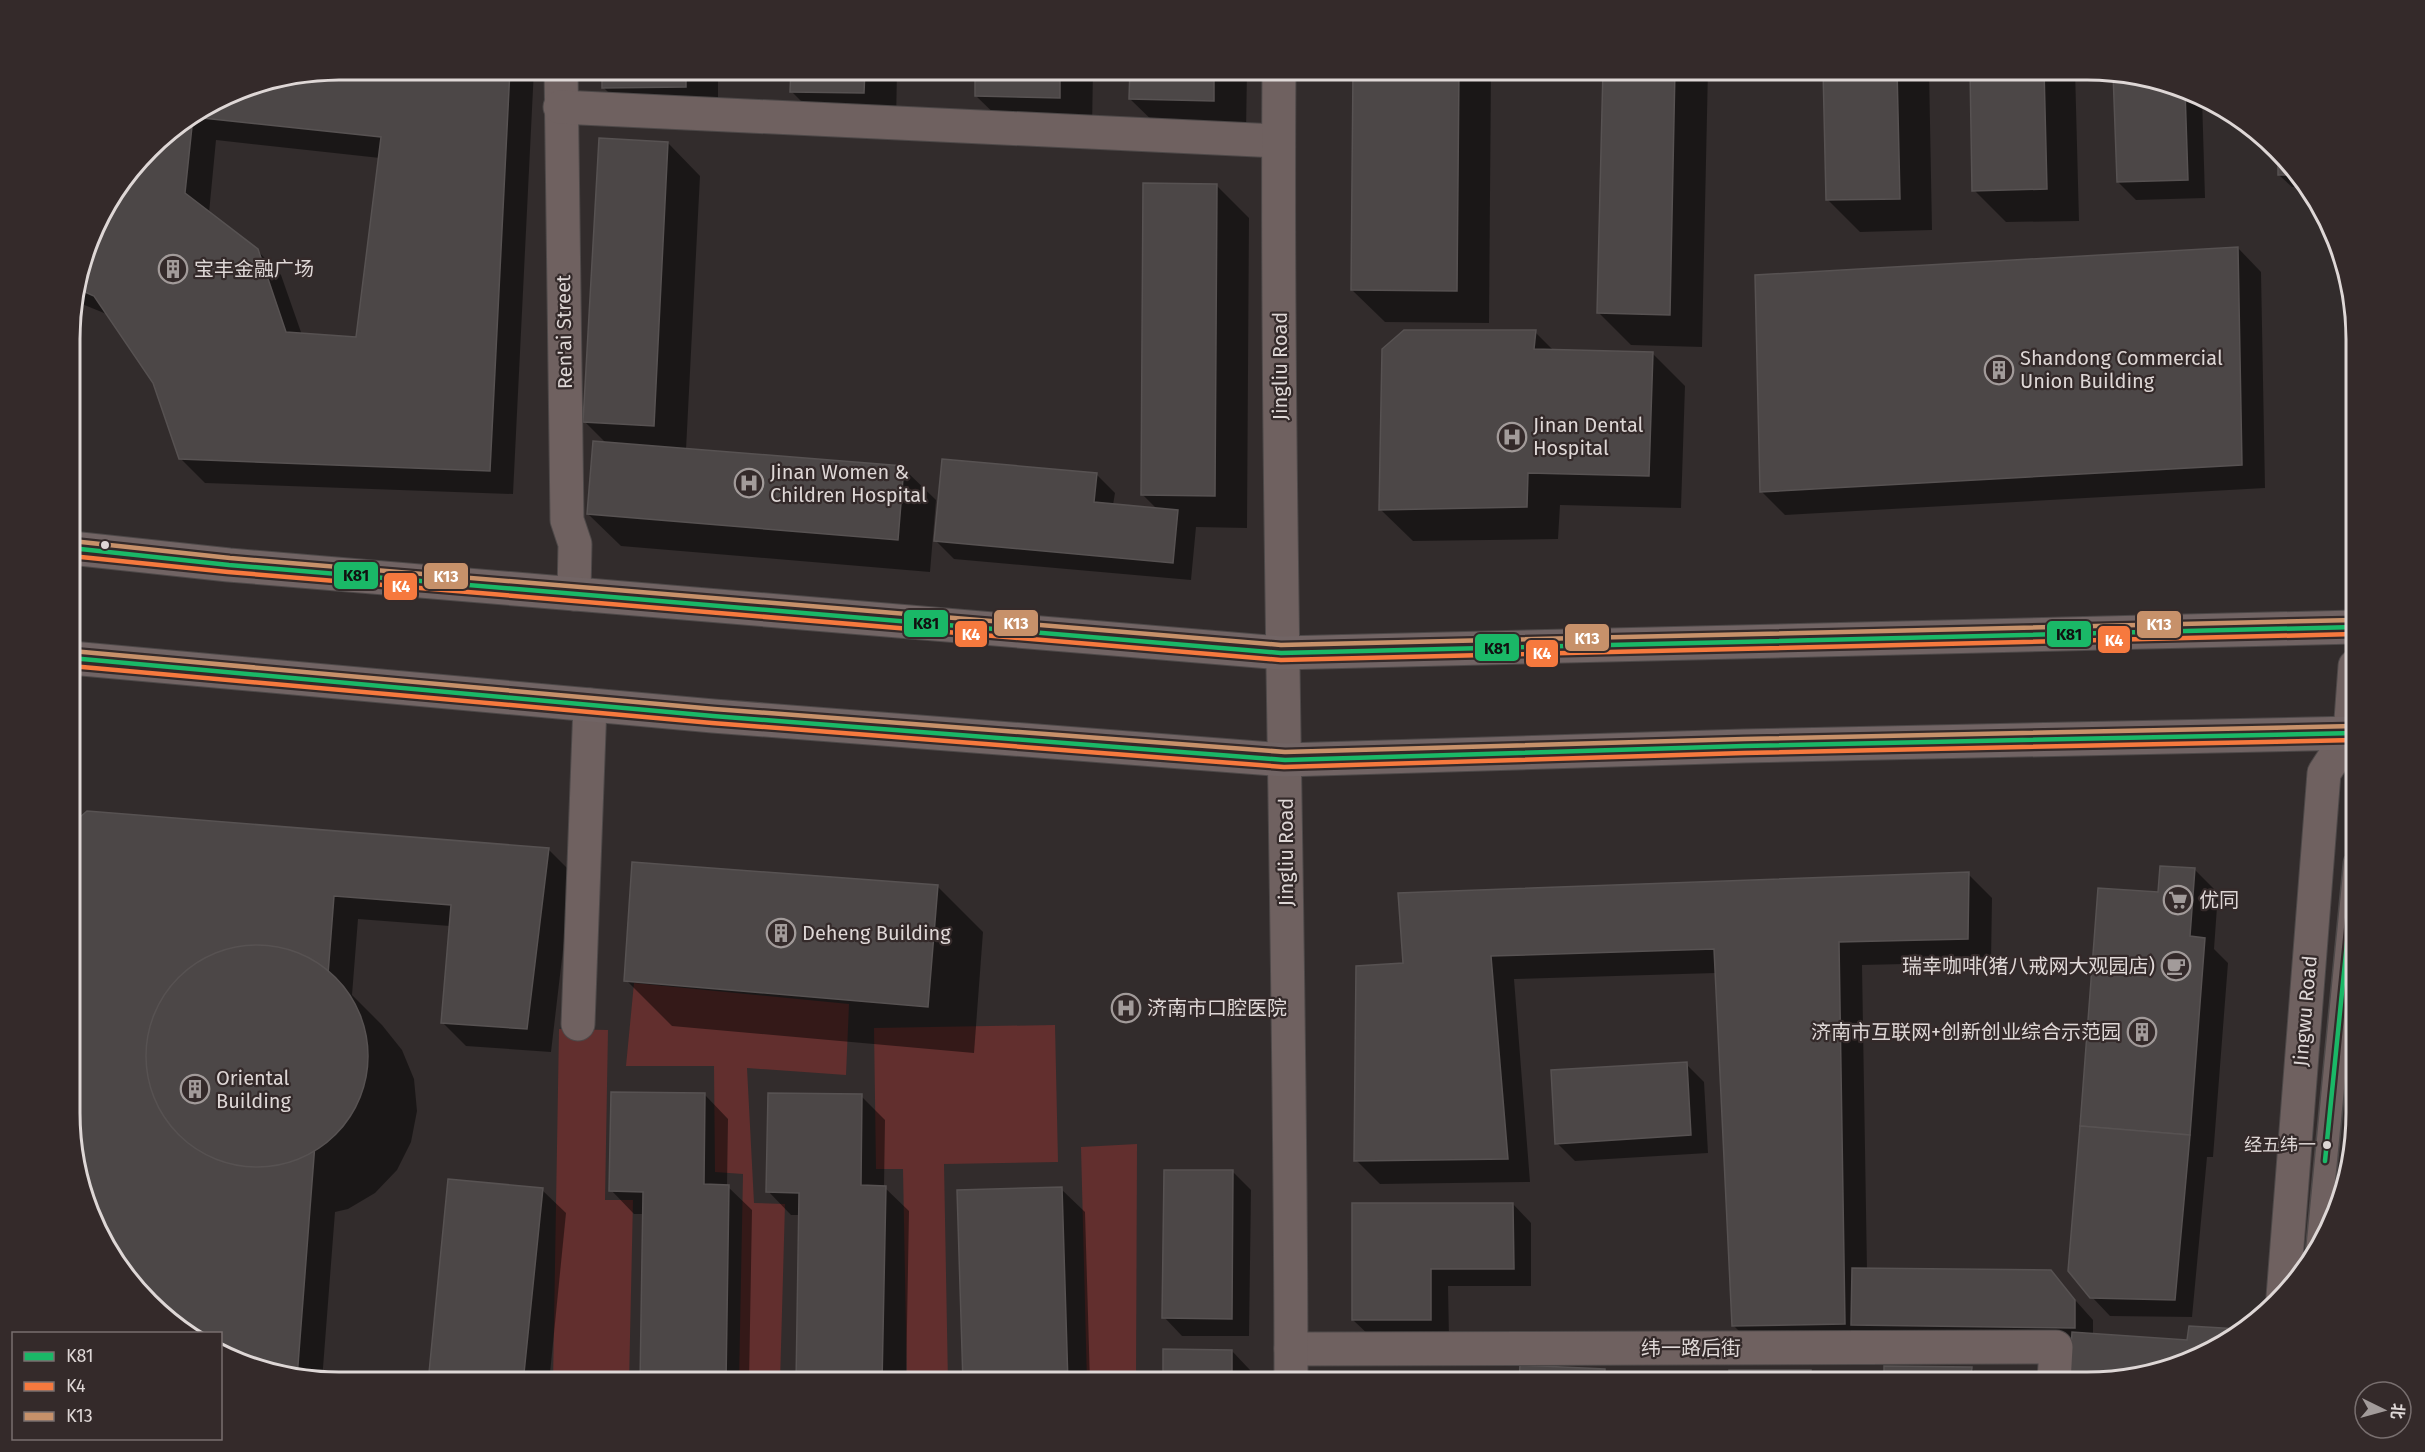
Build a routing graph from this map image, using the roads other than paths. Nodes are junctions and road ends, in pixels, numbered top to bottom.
1 (561, 80) edge
2 (1279, 80) edge
3 (560, 107) junction
4 (1278, 141) junction
5 (80, 549) edge
6 (574, 594) junction
7 (2346, 627) edge
8 (1281, 653) junction
9 (80, 659) edge
10 (590, 705) junction
11 (2346, 737) edge
12 (2346, 747) edge
13 (1285, 760) junction
14 (2346, 955) edge
15 (578, 1024) dead end
16 (2319, 1227) edge
17 (2284, 1280) edge
18 (1291, 1349) junction
19 (1291, 1372) edge
20 (2055, 1372) edge

1 - 3 street, Ren'ai Street
2 - 4 street, Jingliu Road
3 - 4 street
3 - 6 street, Ren'ai Street
4 - 8 street, Jingliu Road
5 - 6 highway
6 - 8 highway
7 - 8 highway
8 - 13 street, Jingliu Road
9 - 10 highway
10 - 13 highway
10 - 15 street
11 - 13 highway
12 - 17 street, Jingwu Road
13 - 18 street, Jingliu Road
14 - 16 lane, Jingwu Road
18 - 19 street, Jingliu Road
18 - 20 street, 纬一路后街

